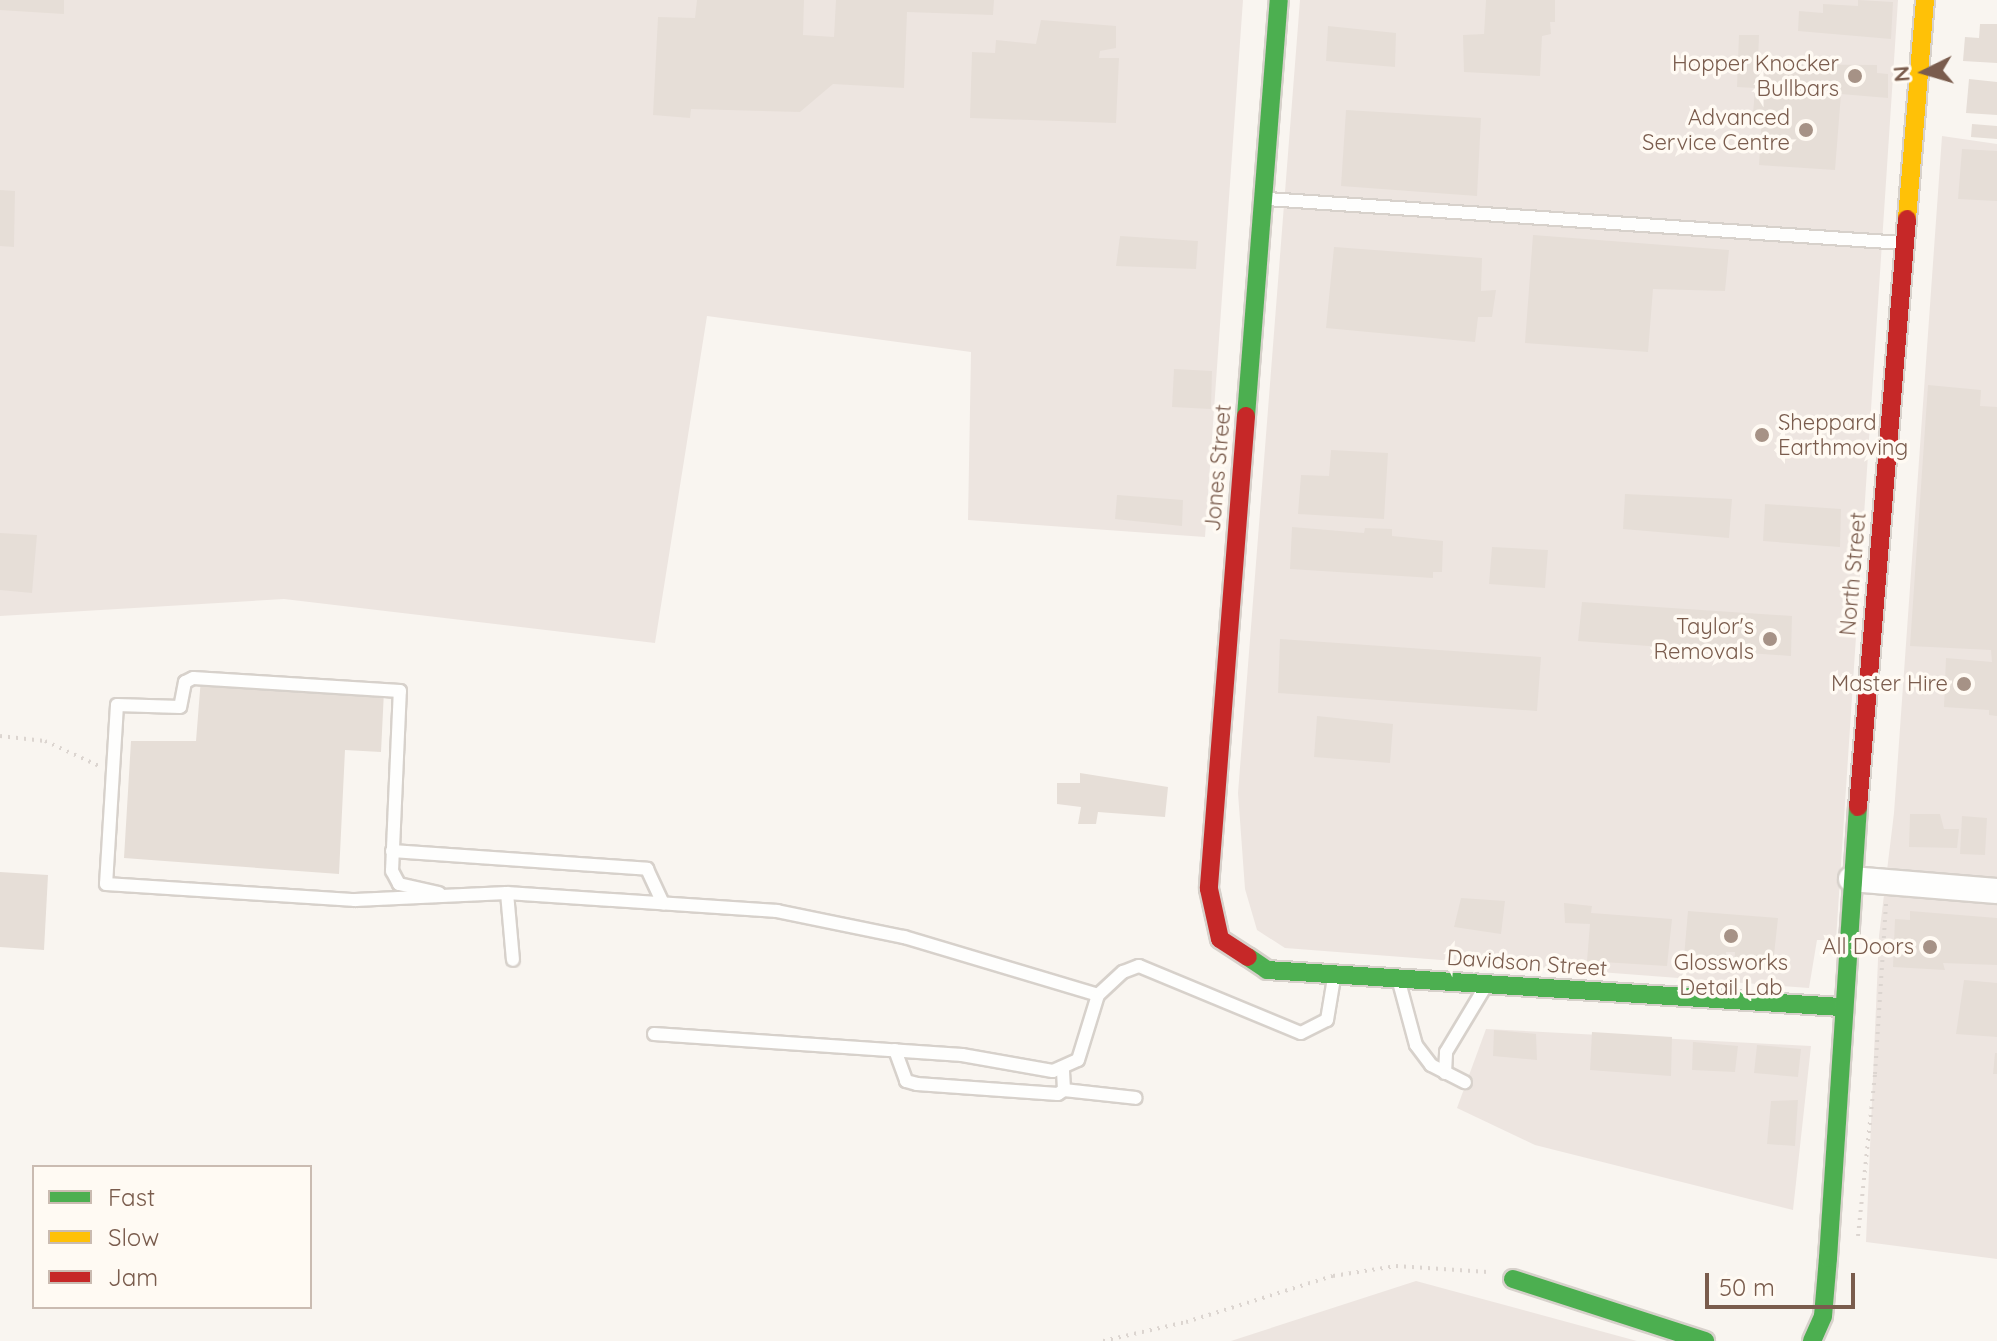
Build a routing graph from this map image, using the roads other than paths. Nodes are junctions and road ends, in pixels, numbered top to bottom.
1 (1279, 0) edge
2 (1925, 0) edge
3 (1264, 199) junction
4 (1905, 243) junction
5 (392, 851) junction
6 (1851, 879) junction
7 (1997, 891) edge
8 (439, 893) junction
9 (507, 893) junction
10 (663, 903) junction
11 (1220, 939) joint
12 (513, 960) dead end
13 (1334, 974) junction
14 (1399, 978) junction
15 (1486, 984) junction
16 (1098, 995) junction
17 (1841, 1007) junction
18 (654, 1034) dead end
19 (895, 1050) junction
20 (1063, 1070) junction
21 (1445, 1073) junction
22 (1465, 1082) dead end
23 (1064, 1090) junction
24 (1136, 1098) dead end
25 (1513, 1279) road end
26 (1705, 1341) edge
27 (1812, 1341) edge

1 - 3 street, Jones Street
2 - 4 street, North Street
3 - 4 lane
3 - 11 street, Jones Street
4 - 6 street, North Street
5 - 8 lane
5 - 8 lane
5 - 10 lane
6 - 7 street
6 - 17 street, North Street
8 - 9 lane
9 - 10 lane
9 - 12 lane
10 - 16 lane
11 - 13 street, Davidson Street
13 - 14 street, Davidson Street
13 - 16 lane
14 - 15 street, Davidson Street
14 - 21 lane
15 - 17 street, Davidson Street
15 - 21 lane
16 - 20 lane
17 - 27 street, North Street
18 - 19 lane
19 - 20 lane
19 - 23 lane
20 - 23 lane
21 - 22 lane
23 - 24 lane
25 - 26 street

